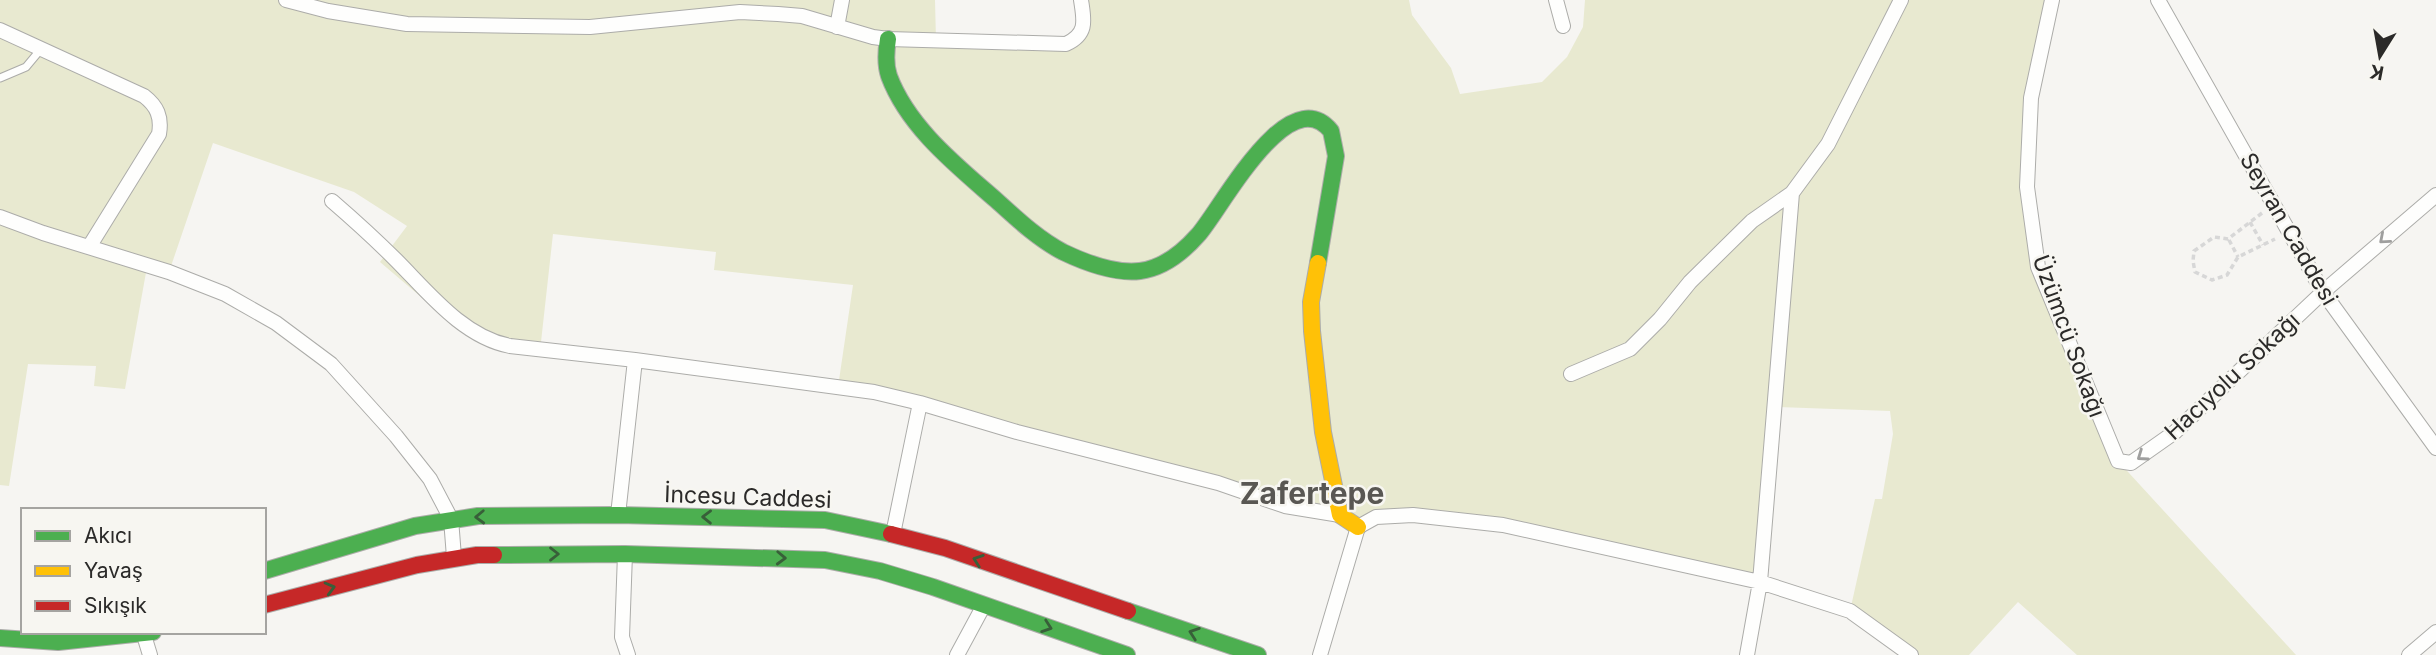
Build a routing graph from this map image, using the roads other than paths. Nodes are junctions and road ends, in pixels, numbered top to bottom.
1 (286, 0) edge
2 (842, 0) edge
3 (1081, 0) edge
4 (1556, 0) edge
5 (1901, 0) edge
6 (2052, 0) edge
7 (2158, 0) edge
8 (1563, 26) dead end
9 (837, 27) junction
10 (0, 30) edge
11 (888, 39) junction
12 (41, 48) junction
13 (0, 78) edge
14 (1792, 193) junction
15 (2436, 195) edge
16 (332, 201) dead end
17 (0, 217) edge
18 (89, 247) junction
19 (2323, 292) junction
20 (635, 360) junction
21 (1571, 374) dead end
22 (920, 403) junction
23 (2436, 448) edge
24 (2118, 461) joint
25 (618, 515) junction
26 (1340, 515) junction
27 (451, 519) junction
28 (1358, 527) junction
29 (893, 534) junction
30 (625, 554) junction
31 (454, 557) junction
32 (266, 570) edge
33 (1760, 582) junction
34 (266, 605) edge
35 (984, 605) junction
36 (21, 628) edge
37 (2436, 632) edge
38 (138, 634) edge
39 (147, 634) edge
40 (0, 636) edge
41 (150, 655) edge
42 (628, 655) edge
43 (957, 655) edge
44 (1127, 655) edge
45 (1258, 655) edge
46 (1320, 655) edge
47 (1747, 655) edge
48 (1911, 655) edge
49 (2409, 655) edge

1 - 9 street
2 - 9 street
3 - 11 street
4 - 8 street
5 - 14 street
6 - 24 street, Üzümcü Sokağı
7 - 19 street, Seyran Caddesi
9 - 11 street
10 - 12 street
11 - 26 main road
12 - 13 lane
12 - 18 street
14 - 21 street
14 - 33 street
15 -> 19 street, Hacıyolu Sokağı
16 - 20 street
17 - 18 street
18 - 27 street
19 - 23 street, Seyran Caddesi
19 -> 24 street, Hacıyolu Sokağı
20 - 22 street
20 - 25 street
22 - 26 street
22 - 29 street
25 -> 27 main road, İncesu Caddesi
29 -> 25 main road, İncesu Caddesi
26 - 28 main road
27 - 31 street
27 - 32 main road, İncesu Caddesi
28 - 33 street
28 - 46 street
45 -> 29 main road, İncesu Caddesi
31 -> 30 main road
30 -> 35 main road
30 - 42 street
34 -> 31 main road
33 - 47 street
33 - 48 street
35 - 43 street
35 -> 44 main road
36 - 40 main road
37 - 49 street
38 - 40 main road
39 - 41 street

